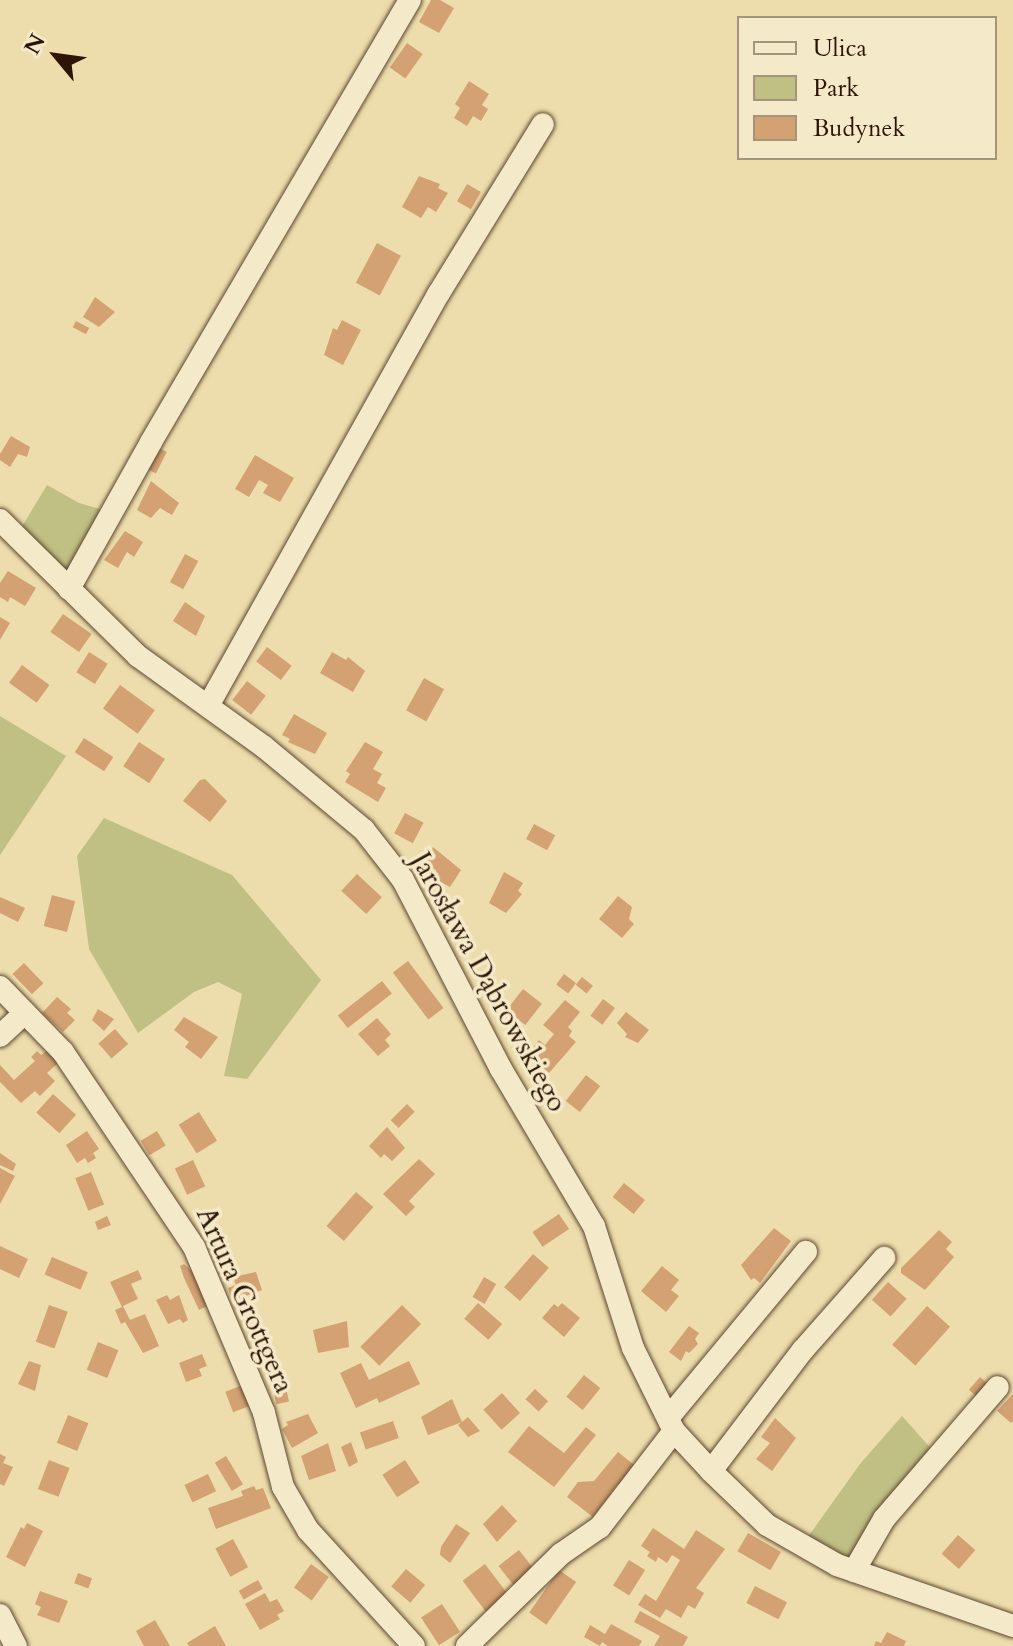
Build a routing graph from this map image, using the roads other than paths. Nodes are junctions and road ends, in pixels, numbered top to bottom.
1 (410, 0) edge
2 (543, 124) dead end
3 (0, 520) edge
4 (69, 589) junction
5 (208, 706) junction
6 (0, 987) edge
7 (25, 1013) junction
8 (0, 1036) edge
9 (806, 1252) dead end
10 (884, 1258) dead end
11 (998, 1387) dead end
12 (671, 1424) junction
13 (711, 1471) junction
14 (854, 1571) junction
15 (0, 1615) edge
16 (1013, 1626) edge
17 (16, 1646) edge
18 (414, 1646) edge
19 (467, 1646) edge

1 - 4 street
2 - 5 street
3 - 4 street, Jarosława Dąbrowskiego
4 - 5 street, Jarosława Dąbrowskiego
5 - 12 street, Jarosława Dąbrowskiego
6 - 7 street, Artura Grottgera
7 - 8 street
7 - 18 street, Artura Grottgera
9 - 12 street
10 - 13 street
11 - 14 street
12 - 13 street
12 - 19 street
13 - 14 street
14 - 16 street
15 - 17 street

